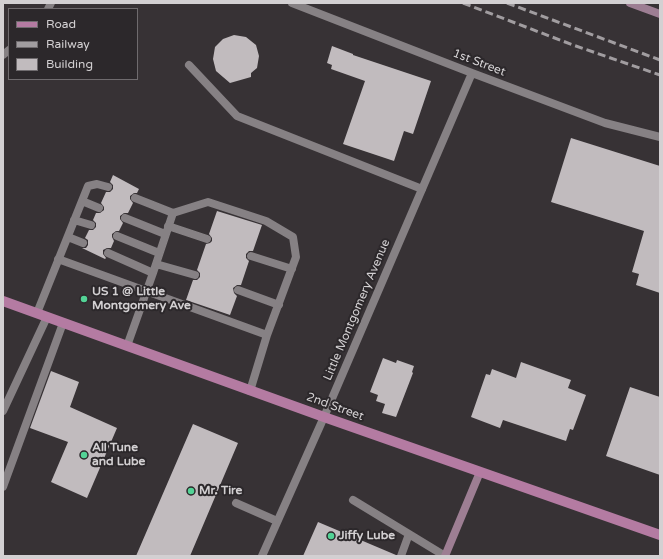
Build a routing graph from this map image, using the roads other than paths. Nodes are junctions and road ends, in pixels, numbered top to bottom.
1 (292, 3) edge
2 (630, 3) edge
3 (660, 14) edge
4 (189, 65) dead end
5 (472, 74) junction
6 (660, 137) edge
7 (108, 187) dead end
8 (422, 189) junction
9 (135, 198) dead end
10 (82, 201) junction
11 (99, 208) dead end
12 (173, 213) junction
13 (126, 218) dead end
14 (74, 220) junction
15 (90, 225) dead end
16 (167, 230) junction
17 (117, 236) dead end
18 (68, 237) junction
19 (207, 239) dead end
20 (83, 243) dead end
21 (108, 253) dead end
22 (159, 254) junction
23 (251, 256) dead end
24 (58, 259) junction
25 (156, 264) junction
26 (292, 269) junction
27 (153, 273) junction
28 (195, 275) dead end
29 (238, 290) dead end
30 (146, 292) junction
31 (3, 301) edge
32 (279, 305) junction
33 (37, 313) junction
34 (47, 317) junction
35 (63, 323) junction
36 (267, 335) junction
37 (127, 346) junction
38 (250, 391) junction
39 (3, 411) edge
40 (324, 417) junction
41 (480, 472) junction
42 (3, 487) edge
43 (353, 500) dead end
44 (236, 502) dead end
45 (277, 521) junction
46 (409, 534) junction
47 (660, 535) edge
48 (262, 556) edge
49 (401, 556) edge
50 (445, 556) edge

1 - 5 street, 1st Street
2 - 3 street
4 - 8 street
5 - 6 street, 1st Street
5 - 8 street, Little Montgomery Avenue
7 - 10 street
8 - 40 street, Little Montgomery Avenue
9 - 12 street
10 - 11 street
10 - 14 street
12 - 16 street
12 - 26 street
13 - 16 street
14 - 15 street
14 - 18 street
16 - 19 street
16 - 22 street
17 - 22 street
18 - 20 street
18 - 24 street
21 - 27 street
22 - 25 street
23 - 26 street
24 - 30 street
24 - 33 street
25 - 27 street
25 - 28 street
26 - 32 street
27 - 30 street
29 - 32 street
30 - 36 street
30 - 37 street
31 - 33 main road, 2nd Street
32 - 36 street
33 - 34 main road, 2nd Street
34 - 35 main road, 2nd Street
34 - 39 street
35 - 37 main road, 2nd Street
35 - 42 street
36 - 38 street
37 - 38 main road, 2nd Street
38 - 40 main road, 2nd Street
40 - 41 main road, 2nd Street
40 - 45 street, Little Montgomery Avenue
41 - 47 main road, 2nd Street
41 - 50 street
43 - 46 street
44 - 45 street
45 - 48 street, Little Montgomery Avenue
46 - 49 street
46 - 50 street

